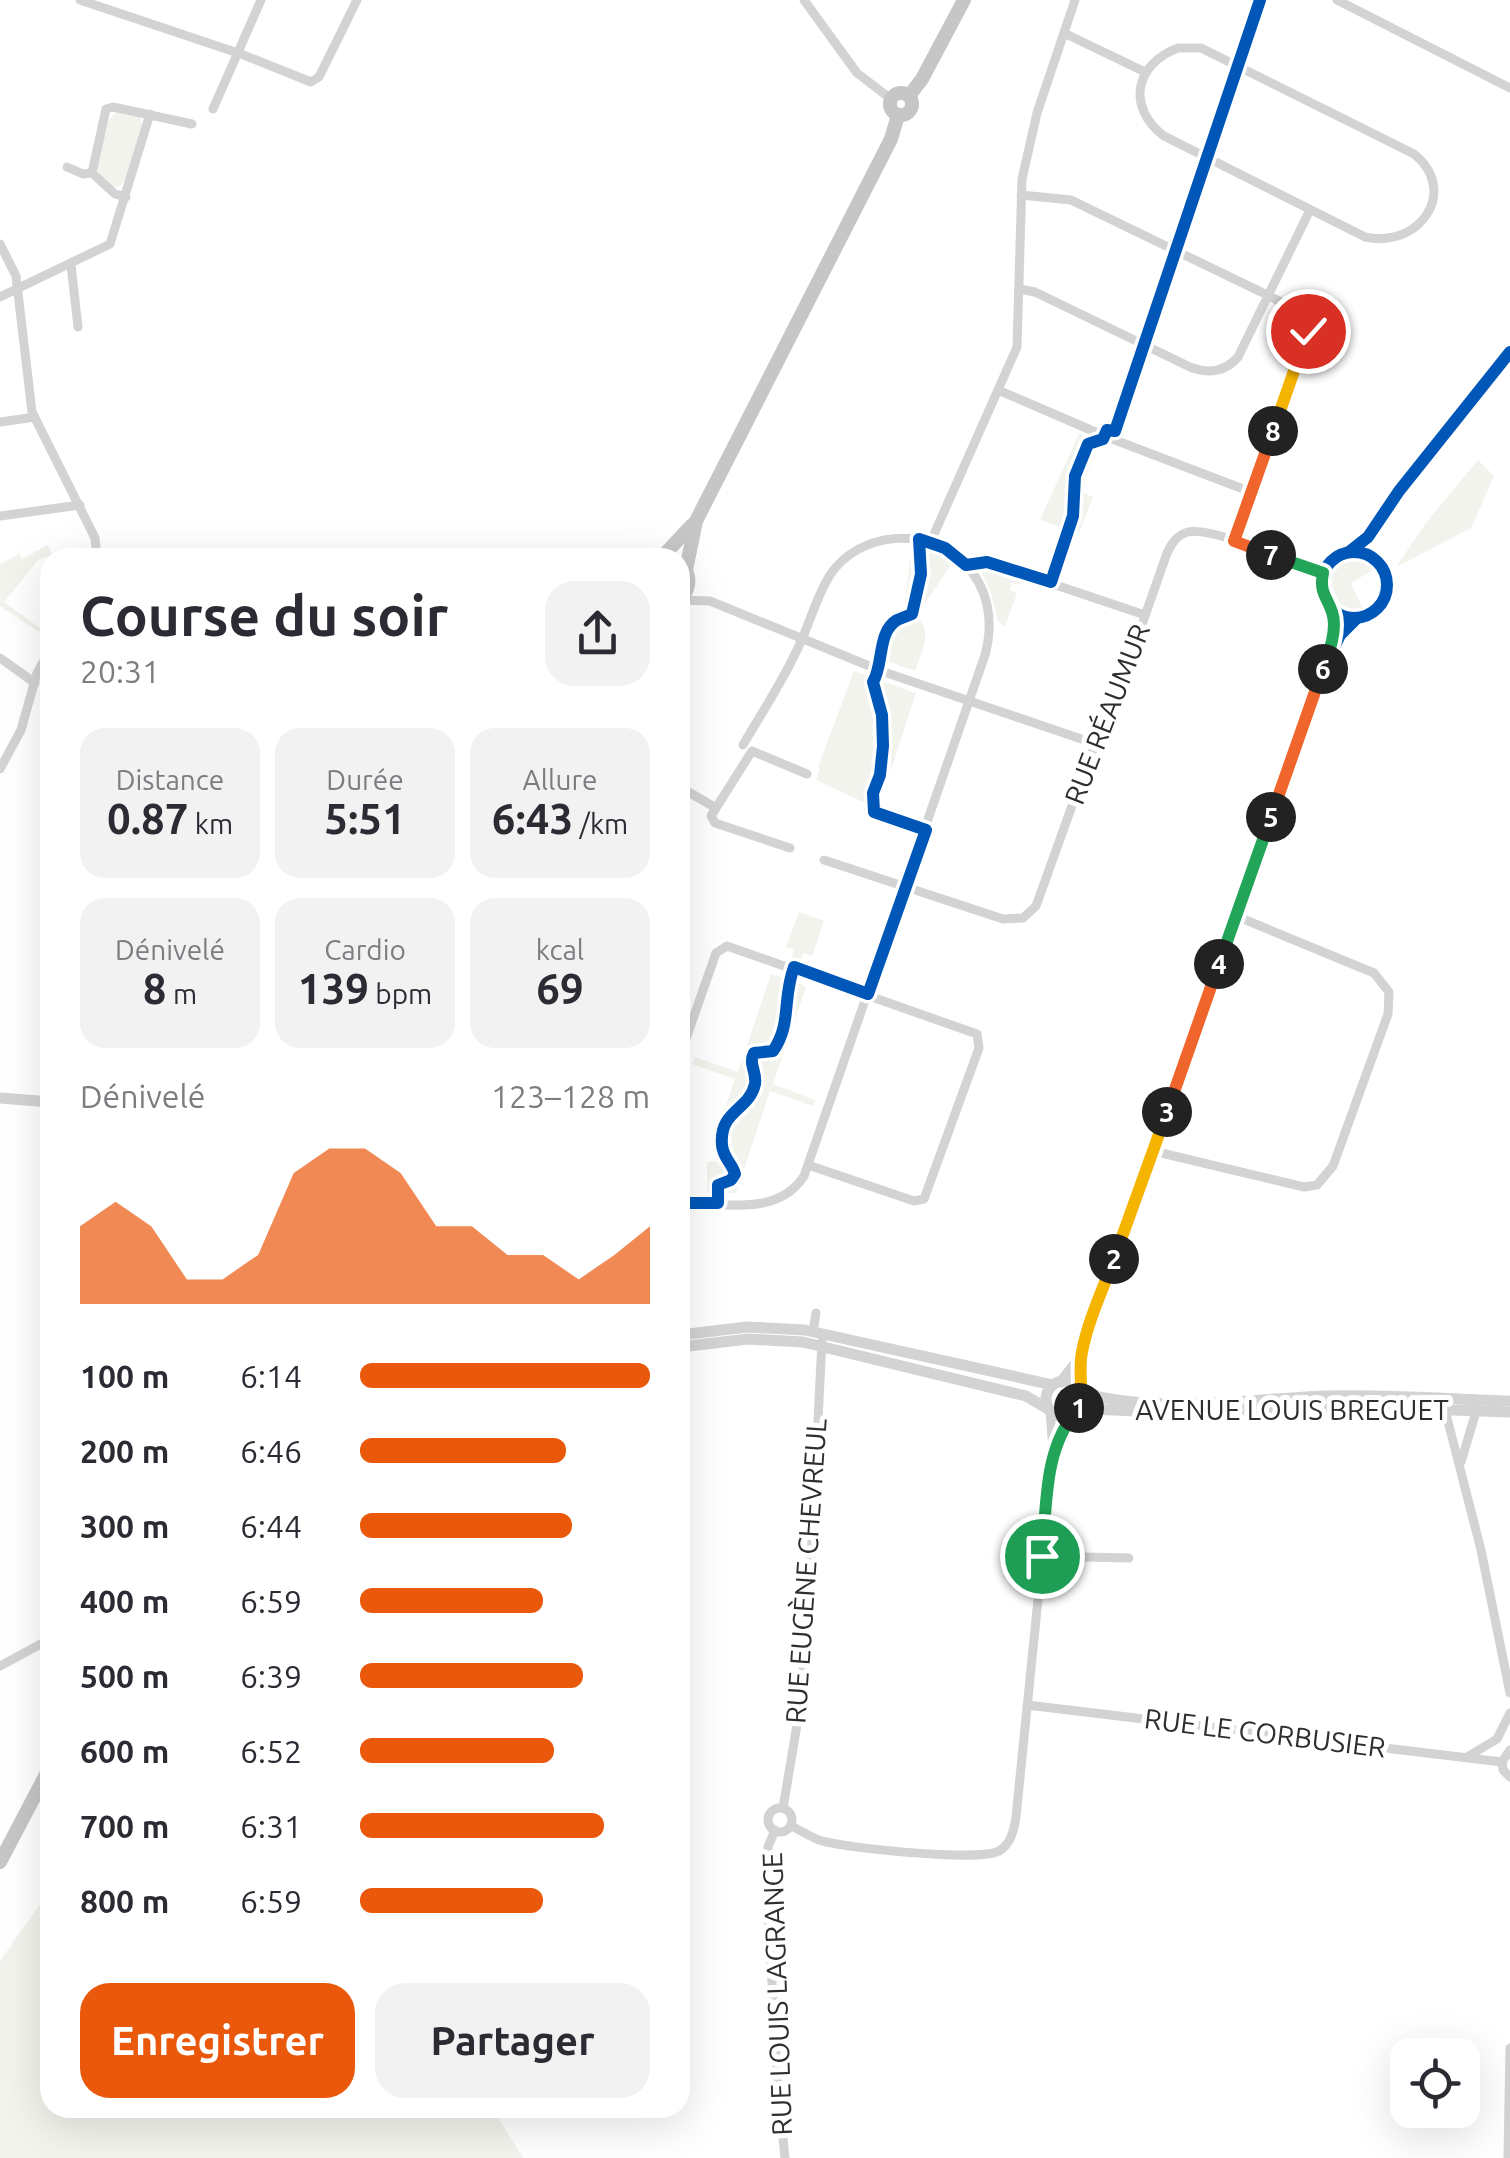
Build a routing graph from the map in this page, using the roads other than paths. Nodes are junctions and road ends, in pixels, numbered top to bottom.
1 (80, 0) edge
2 (261, 0) edge
3 (358, 0) edge
4 (804, 0) edge
5 (964, 0) edge
6 (1075, 0) edge
7 (1337, 0) edge
8 (1064, 33) junction
9 (236, 52) junction
10 (1145, 72) junction
11 (1510, 88) edge
12 (909, 96) junction
13 (891, 99) junction
14 (212, 109) dead end
15 (150, 114) junction
16 (898, 114) junction
17 (192, 124) dead end
18 (67, 166) dead end
19 (92, 172) junction
20 (1021, 195) junction
21 (126, 197) junction
22 (1310, 210) junction
23 (0, 244) edge
24 (71, 265) junction
25 (1020, 289) junction
26 (18, 291) junction
27 (1268, 296) junction
28 (0, 297) edge
29 (78, 327) dead end
30 (1510, 352) edge
31 (998, 390) junction
32 (35, 417) junction
33 (0, 422) edge
34 (1251, 492) junction
35 (80, 504) junction
36 (1384, 514) junction
37 (0, 516) edge
38 (696, 521) junction
39 (1234, 541) junction
40 (931, 542) junction
41 (96, 548) edge
42 (672, 548) edge
43 (690, 548) edge
44 (1349, 552) junction
45 (1377, 561) junction
46 (966, 566) junction
47 (1323, 573) junction
48 (690, 577) edge
49 (690, 600) edge
50 (710, 601) junction
51 (1332, 610) junction
52 (1144, 614) junction
53 (1356, 618) junction
54 (802, 639) junction
55 (1328, 656) junction
56 (0, 658) edge
57 (40, 671) edge
58 (35, 682) junction
59 (970, 703) junction
60 (1096, 744) junction
61 (743, 745) dead end
62 (0, 768) edge
63 (807, 774) dead end
64 (690, 793) edge
65 (716, 808) junction
66 (869, 809) dead end
67 (926, 830) junction
68 (790, 848) dead end
69 (824, 860) dead end
70 (907, 886) junction
71 (1236, 916) junction
72 (868, 994) junction
73 (690, 1028) edge
74 (0, 1098) edge
75 (40, 1101) edge
76 (1153, 1152) junction
77 (808, 1165) junction
78 (690, 1203) edge
79 (816, 1313) dead end
80 (690, 1334) edge
81 (820, 1337) junction
82 (690, 1346) edge
83 (1082, 1347) junction
84 (1057, 1383) junction
85 (1080, 1391) junction
86 (1510, 1400) edge
87 (1444, 1404) junction
88 (1478, 1405) junction
89 (1049, 1410) junction
90 (1510, 1412) edge
91 (1073, 1414) junction
92 (1053, 1451) junction
93 (1461, 1464) junction
94 (1042, 1556) junction
95 (1129, 1558) dead end
96 (40, 1644) edge
97 (0, 1666) edge
98 (1510, 1692) edge
99 (1027, 1705) junction
100 (1510, 1713) edge
101 (1510, 1750) edge
102 (1465, 1758) junction
103 (1502, 1762) junction
104 (1510, 1777) edge
105 (40, 1786) edge
106 (783, 1808) junction
107 (790, 1826) junction
108 (775, 1830) junction
109 (1, 1858) edge
110 (1510, 2048) edge
111 (1509, 2146) edge
112 (784, 2158) edge
113 (1508, 2158) edge

1 - 9 street
2 - 9 street
3 - 9 street
4 - 13 street
5 - 12 main road
6 - 8 street
7 - 11 street
8 - 10 street
8 - 20 street
9 - 14 street
10 - 22 street
10 - 22 street
12 - 13 main road
12 - 16 main road
13 - 16 main road
15 - 17 street
15 - 19 street
15 - 21 street
16 - 38 main road
18 - 19 street
19 - 21 street
20 - 25 street
20 - 27 street
21 - 24 street
22 - 27 street
23 - 26 street
24 - 26 street
24 - 29 street
25 - 27 street
25 - 31 street
26 - 28 street
26 - 32 street
27 - 34 street
30 - 36 street
31 - 34 street
31 - 40 street
32 - 33 street
32 - 35 street
34 - 39 street
35 - 37 street
35 - 41 street
36 - 44 street
36 - 45 street
38 - 42 main road
38 - 43 main road
39 - 47 street, RUE RÉAUMUR
39 - 52 street, RUE RÉAUMUR
40 - 46 street
40 - 54 street
44 - 45 street
44 - 47 street
45 - 53 street
46 - 52 street
46 - 59 street
47 - 51 street
48 - 50 street
49 - 50 street
50 - 54 street
51 - 53 street
51 - 55 street
52 - 60 street, RUE RÉAUMUR
53 - 55 street
54 - 59 street
54 - 61 street
55 - 71 street
56 - 58 street
57 - 58 street
58 - 62 street
59 - 60 street
59 - 67 street
60 - 70 street, RUE RÉAUMUR
63 - 65 street
64 - 65 street
65 - 68 street
66 - 67 street
67 - 70 street
69 - 70 street
70 - 72 street
71 - 76 street
71 - 76 street
72 - 73 street
72 - 77 street
72 - 77 street
74 - 75 street
76 - 83 street
77 - 78 street
79 - 81 street, RUE EUGÈNE CHEVREUL
80 - 81 street
81 - 82 street
81 - 84 street
81 - 89 street
81 - 106 street, RUE EUGÈNE CHEVREUL
83 - 84 street
83 - 85 street
84 - 85 street
84 - 89 street
85 - 87 street, AVENUE LOUIS BREGUET
85 - 91 street
86 - 88 street, AVENUE LOUIS BREGUET
87 - 88 street, AVENUE LOUIS BREGUET
87 - 91 street, AVENUE LOUIS BREGUET
87 - 93 street
88 - 90 street, AVENUE LOUIS BREGUET
88 - 93 street
89 - 91 street
89 - 92 street
91 - 92 street
92 - 94 street
93 - 98 street
94 - 95 street
94 - 99 street
96 - 97 street
99 - 102 street, RUE LE CORBUSIER
99 - 107 street
100 - 102 street
101 - 103 street
102 - 103 street, RUE LE CORBUSIER
103 - 104 street
105 - 109 main road
106 - 107 street
106 - 108 street
107 - 108 street
108 - 112 street, RUE LOUIS LAGRANGE
110 - 111 street
111 - 113 street

